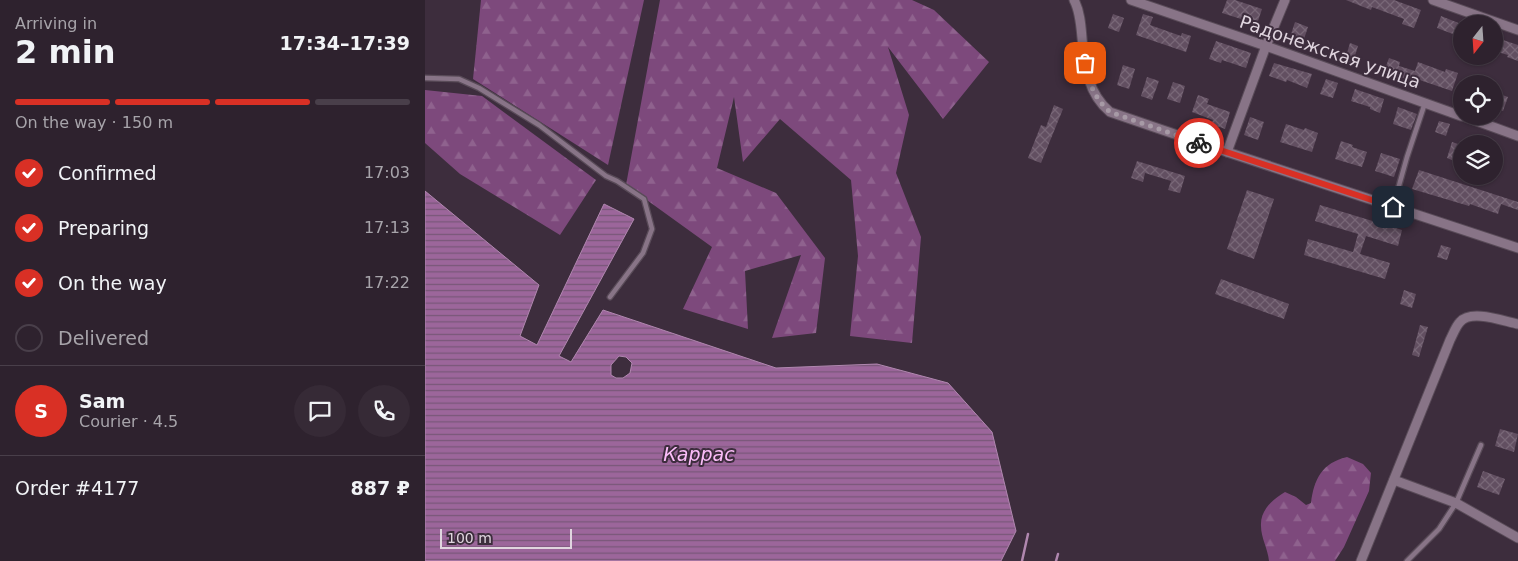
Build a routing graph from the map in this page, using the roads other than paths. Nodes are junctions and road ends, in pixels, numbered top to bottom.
1 (1074, 0) edge
2 (1131, 0) edge
3 (1285, 0) edge
4 (1433, 0) edge
5 (1518, 30) edge
6 (1266, 46) junction
7 (425, 78) edge
8 (1425, 103) junction
9 (1453, 113) edge
10 (1487, 125) edge
11 (1518, 136) edge
12 (1227, 152) junction
13 (1393, 207) junction
14 (1518, 248) edge
15 (610, 298) dead end
16 (1518, 324) edge
17 (1481, 446) dead end
18 (1394, 480) junction
19 (1456, 503) junction
20 (1518, 538) edge
21 (1361, 561) edge
22 (1407, 561) edge

1 - 12 street
2 - 6 street, Радонежская улица
3 - 6 street
4 - 5 street
6 - 8 street, Радонежская улица
6 - 12 street
7 - 15 lane
8 - 9 street, Радонежская улица
8 - 13 lane
10 - 11 street, Радонежская улица
12 - 13 street
13 - 14 street
16 - 18 street
17 - 19 lane
18 - 19 street
18 - 21 street
19 - 20 street
19 - 22 lane

